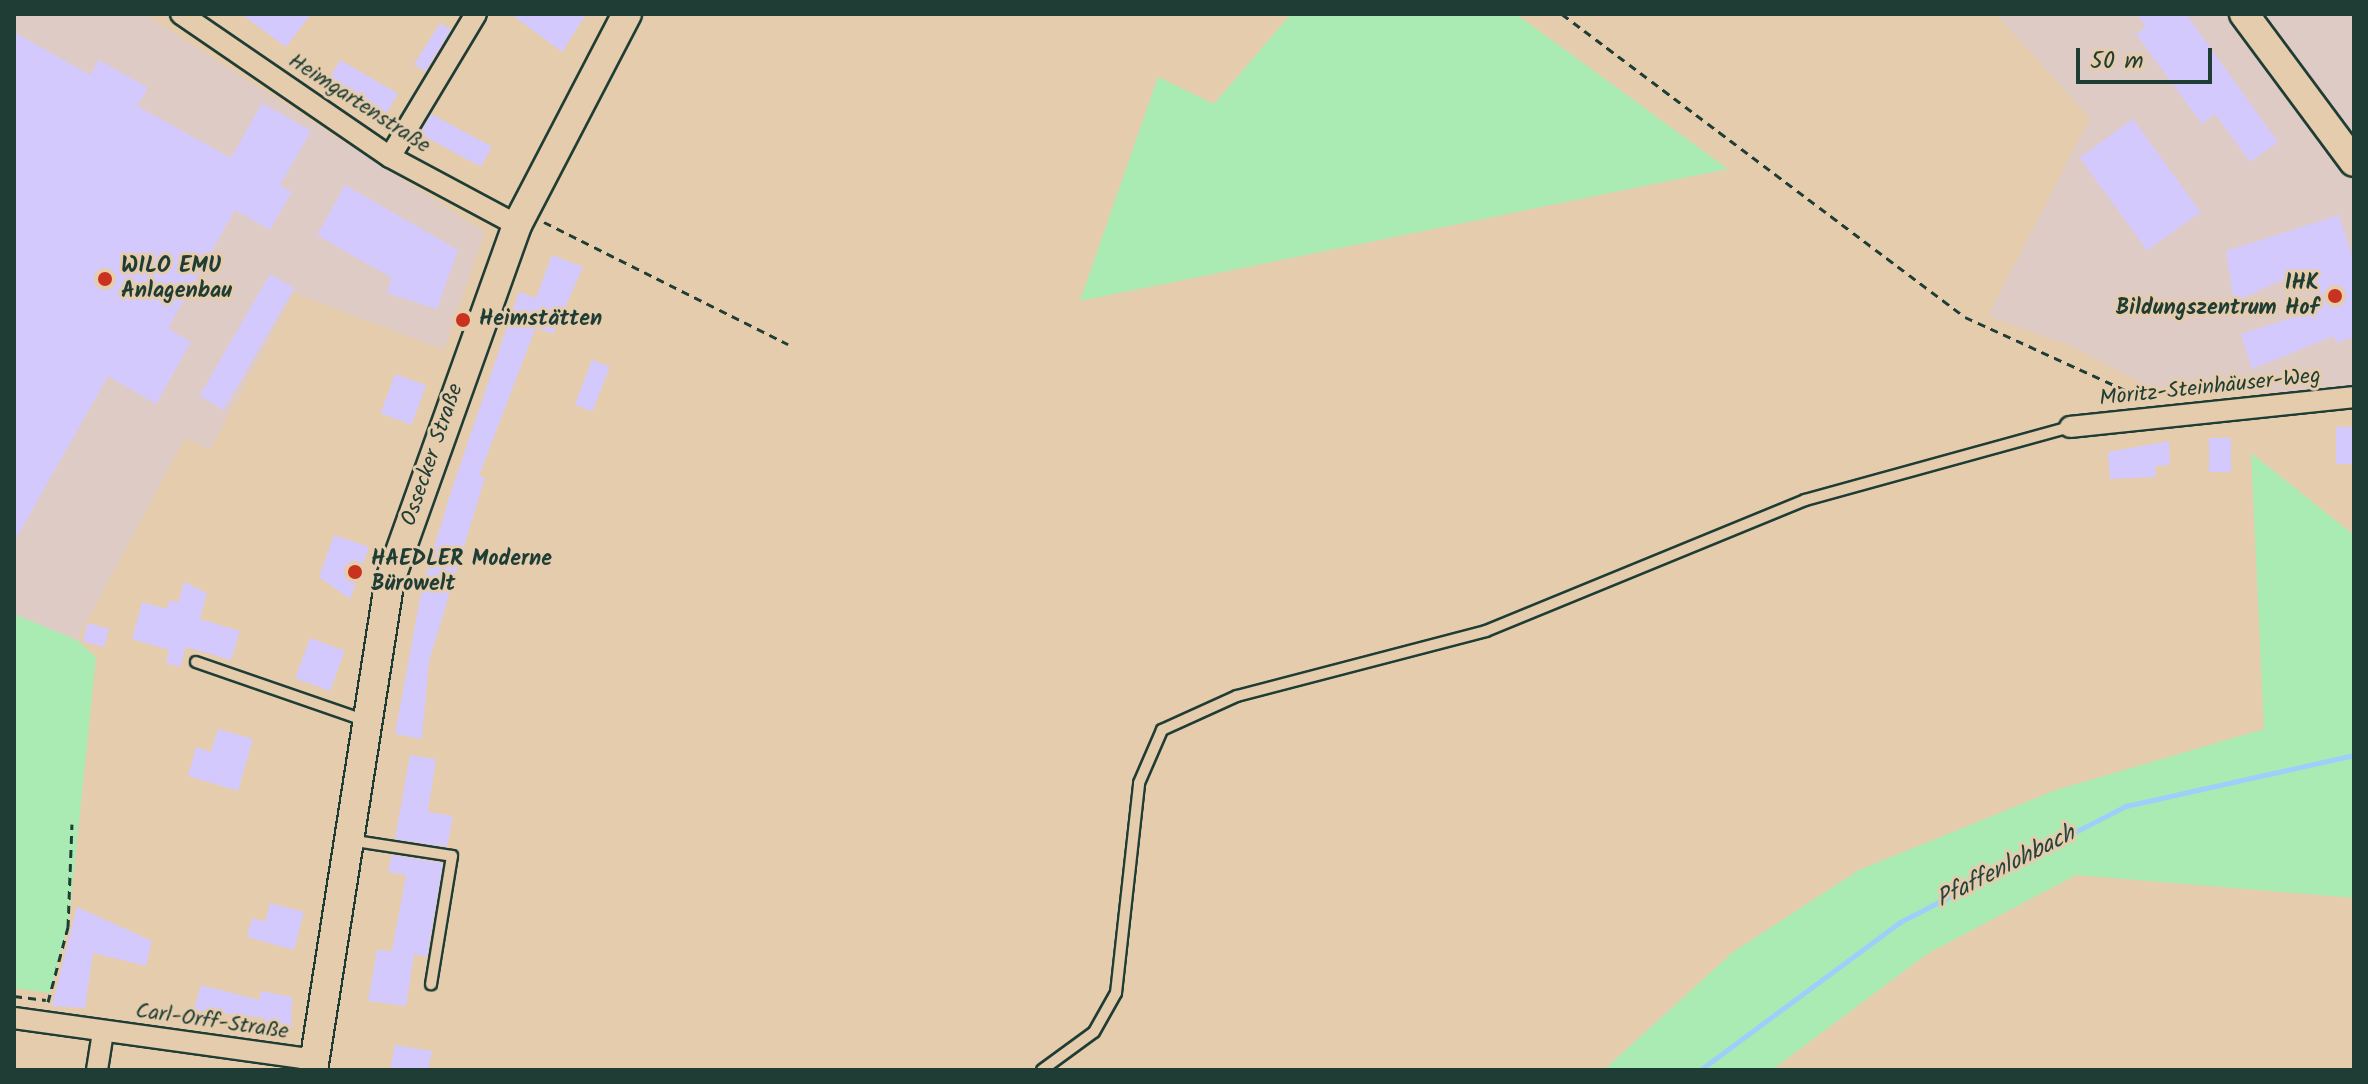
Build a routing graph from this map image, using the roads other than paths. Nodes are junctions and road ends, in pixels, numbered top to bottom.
1 (181, 14) edge
2 (476, 14) edge
3 (627, 14) edge
4 (2244, 14) edge
5 (390, 157) junction
6 (2354, 162) edge
7 (517, 225) junction
8 (2354, 397) edge
9 (2070, 427) joint
10 (196, 662) dead end
11 (368, 722) junction
12 (349, 840) junction
13 (431, 984) dead end
14 (14, 1018) edge
15 (103, 1031) junction
16 (314, 1065) edge
17 (97, 1070) edge
18 (1042, 1070) edge

1 - 5 street, Heimgartenstraße
2 - 5 street
3 - 7 street, Ossecker Straße
4 - 6 street
5 - 7 street, Heimgartenstraße
7 - 11 street, Ossecker Straße
8 - 9 street, Moritz-Steinhäuser-Weg
9 - 18 lane
10 - 11 lane
11 - 12 street, Ossecker Straße
12 - 13 lane
12 - 16 street, Ossecker Straße
14 - 15 street, Carl-Orff-Straße
15 - 16 street, Carl-Orff-Straße
15 - 17 street, Carl-Orff-Straße

